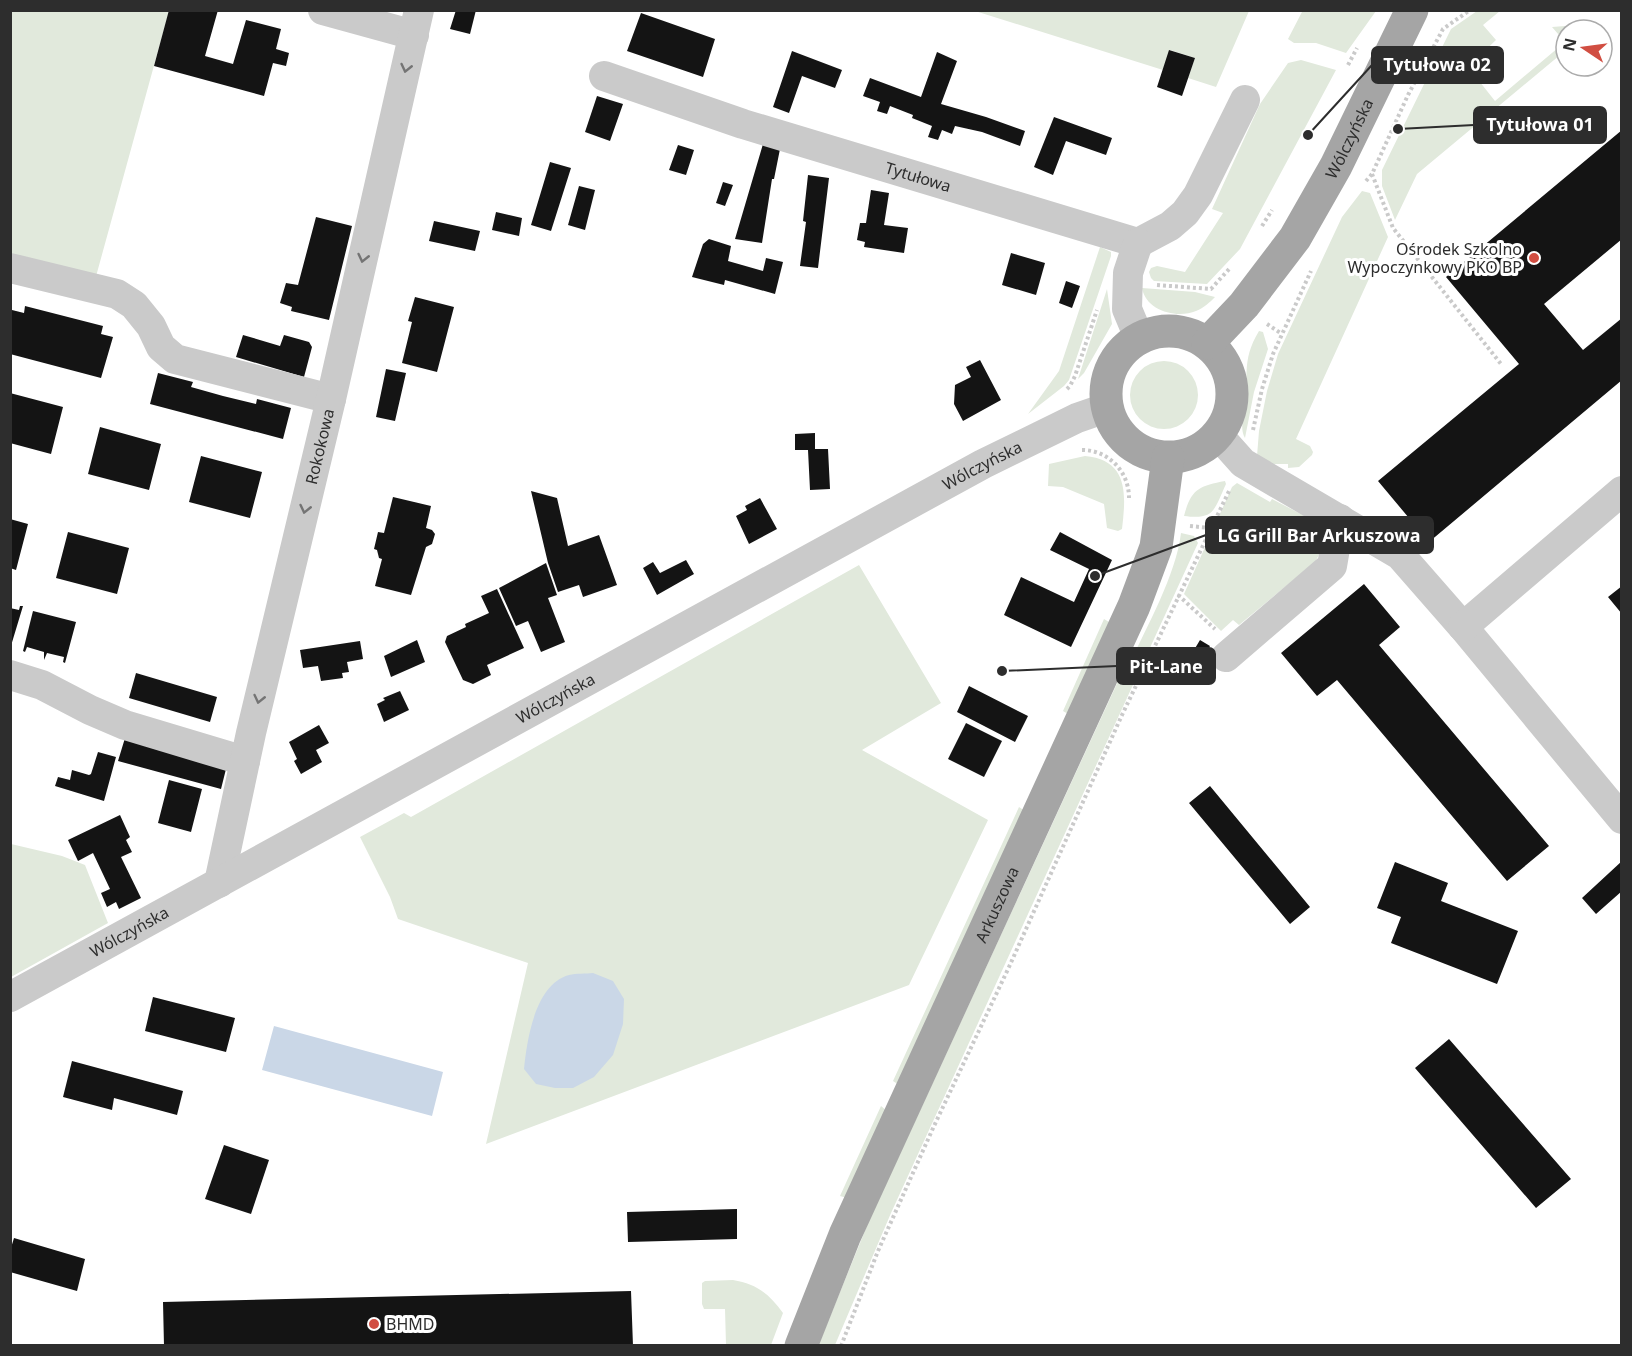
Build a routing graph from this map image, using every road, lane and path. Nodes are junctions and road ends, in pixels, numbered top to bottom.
1 (323, 10) edge
2 (1412, 10) edge
3 (1470, 10) edge
4 (416, 23) edge
5 (1359, 44) dead end
6 (1344, 73) dead end
7 (604, 76) dead end
8 (1245, 100) dead end
9 (1372, 174) junction
10 (1359, 189) dead end
11 (1277, 203) dead end
12 (1258, 231) dead end
13 (1138, 243) junction
14 (1314, 264) dead end
15 (1232, 266) dead end
16 (10, 268) edge
17 (1156, 285) dead end
18 (1100, 300) dead end
19 (1262, 321) dead end
20 (1282, 334) junction
21 (1140, 339) junction
22 (1208, 343) junction
23 (1501, 364) dead end
24 (1065, 390) dead end
25 (331, 399) junction
26 (1106, 408) junction
27 (1253, 431) dead end
28 (1218, 435) junction
29 (1082, 445) dead end
30 (1168, 458) junction
31 (1231, 486) dead end
32 (1622, 491) edge
33 (1129, 501) dead end
34 (1340, 519) junction
35 (1179, 525) dead end
36 (1210, 528) junction
37 (1178, 595) junction
38 (1463, 627) junction
39 (1236, 648) joint
40 (10, 675) edge
41 (245, 760) junction
42 (1622, 819) edge
43 (219, 883) junction
44 (10, 998) edge
45 (801, 1346) edge
46 (840, 1346) edge

1 - 4 street
2 - 22 main road, Wólczyńska
3 - 9 path
4 -> 25 street, Rokokowa
5 - 6 path
7 - 13 street, Tytułowa
8 - 13 street
9 - 10 path
9 - 23 path
11 - 12 path
13 - 21 street
14 - 20 path
15 - 17 path
16 - 25 street
18 - 24 path
19 - 20 path
20 - 27 path
21 - 22 main road
21 - 26 main road
22 - 28 main road
25 -> 41 street, Rokokowa
26 - 30 main road
26 - 43 street, Wólczyńska
28 - 30 main road
28 - 34 street
29 - 33 path
30 - 45 main road, Arkuszowa
31 - 36 path
32 - 38 street
34 - 38 street
34 - 39 street
35 - 36 path
36 - 37 path
37 - 39 path
37 - 46 path
38 - 42 street
40 - 41 street
41 - 43 street, Rokokowa
43 - 44 street, Wólczyńska

